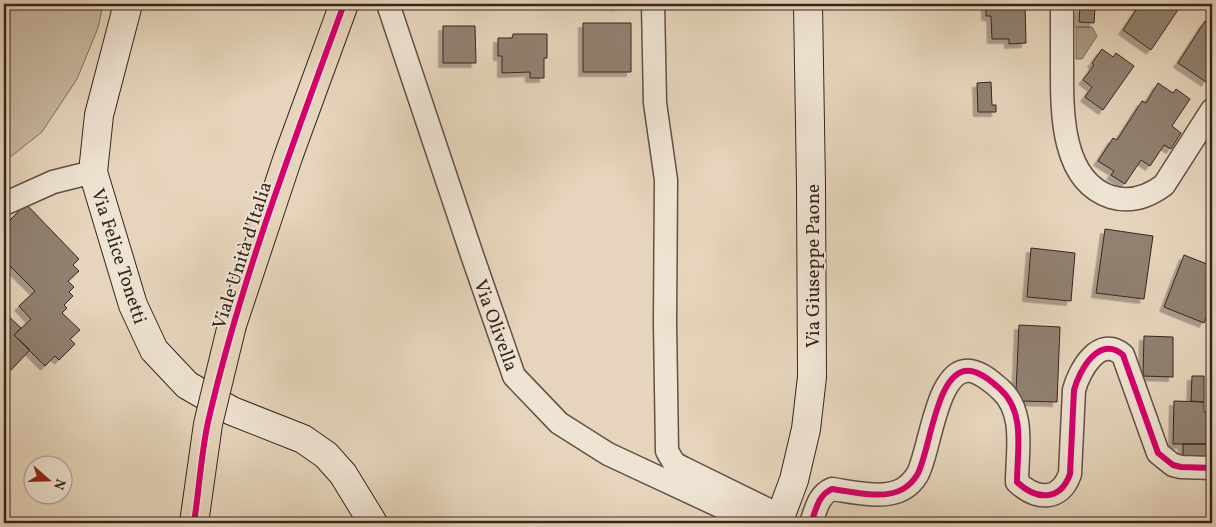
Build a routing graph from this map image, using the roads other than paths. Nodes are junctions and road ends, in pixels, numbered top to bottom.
1 (128, 4) edge
2 (344, 4) edge
3 (388, 4) edge
4 (653, 4) edge
5 (808, 4) edge
6 (1062, 4) edge
7 (1212, 110) edge
8 (93, 172) junction
9 (4, 204) edge
10 (1212, 468) edge
11 (772, 521) edge
12 (194, 523) edge
13 (373, 523) edge
14 (811, 523) edge

1 - 8 street
2 - 12 main road, Viale Unità d'Italia, bridge
3 - 11 street, Via Olivella
4 - 11 street
5 - 11 street, Via Giuseppe Paone
6 - 7 street
8 - 9 street
8 - 13 street, Via Felice Tonetti
10 - 14 street

